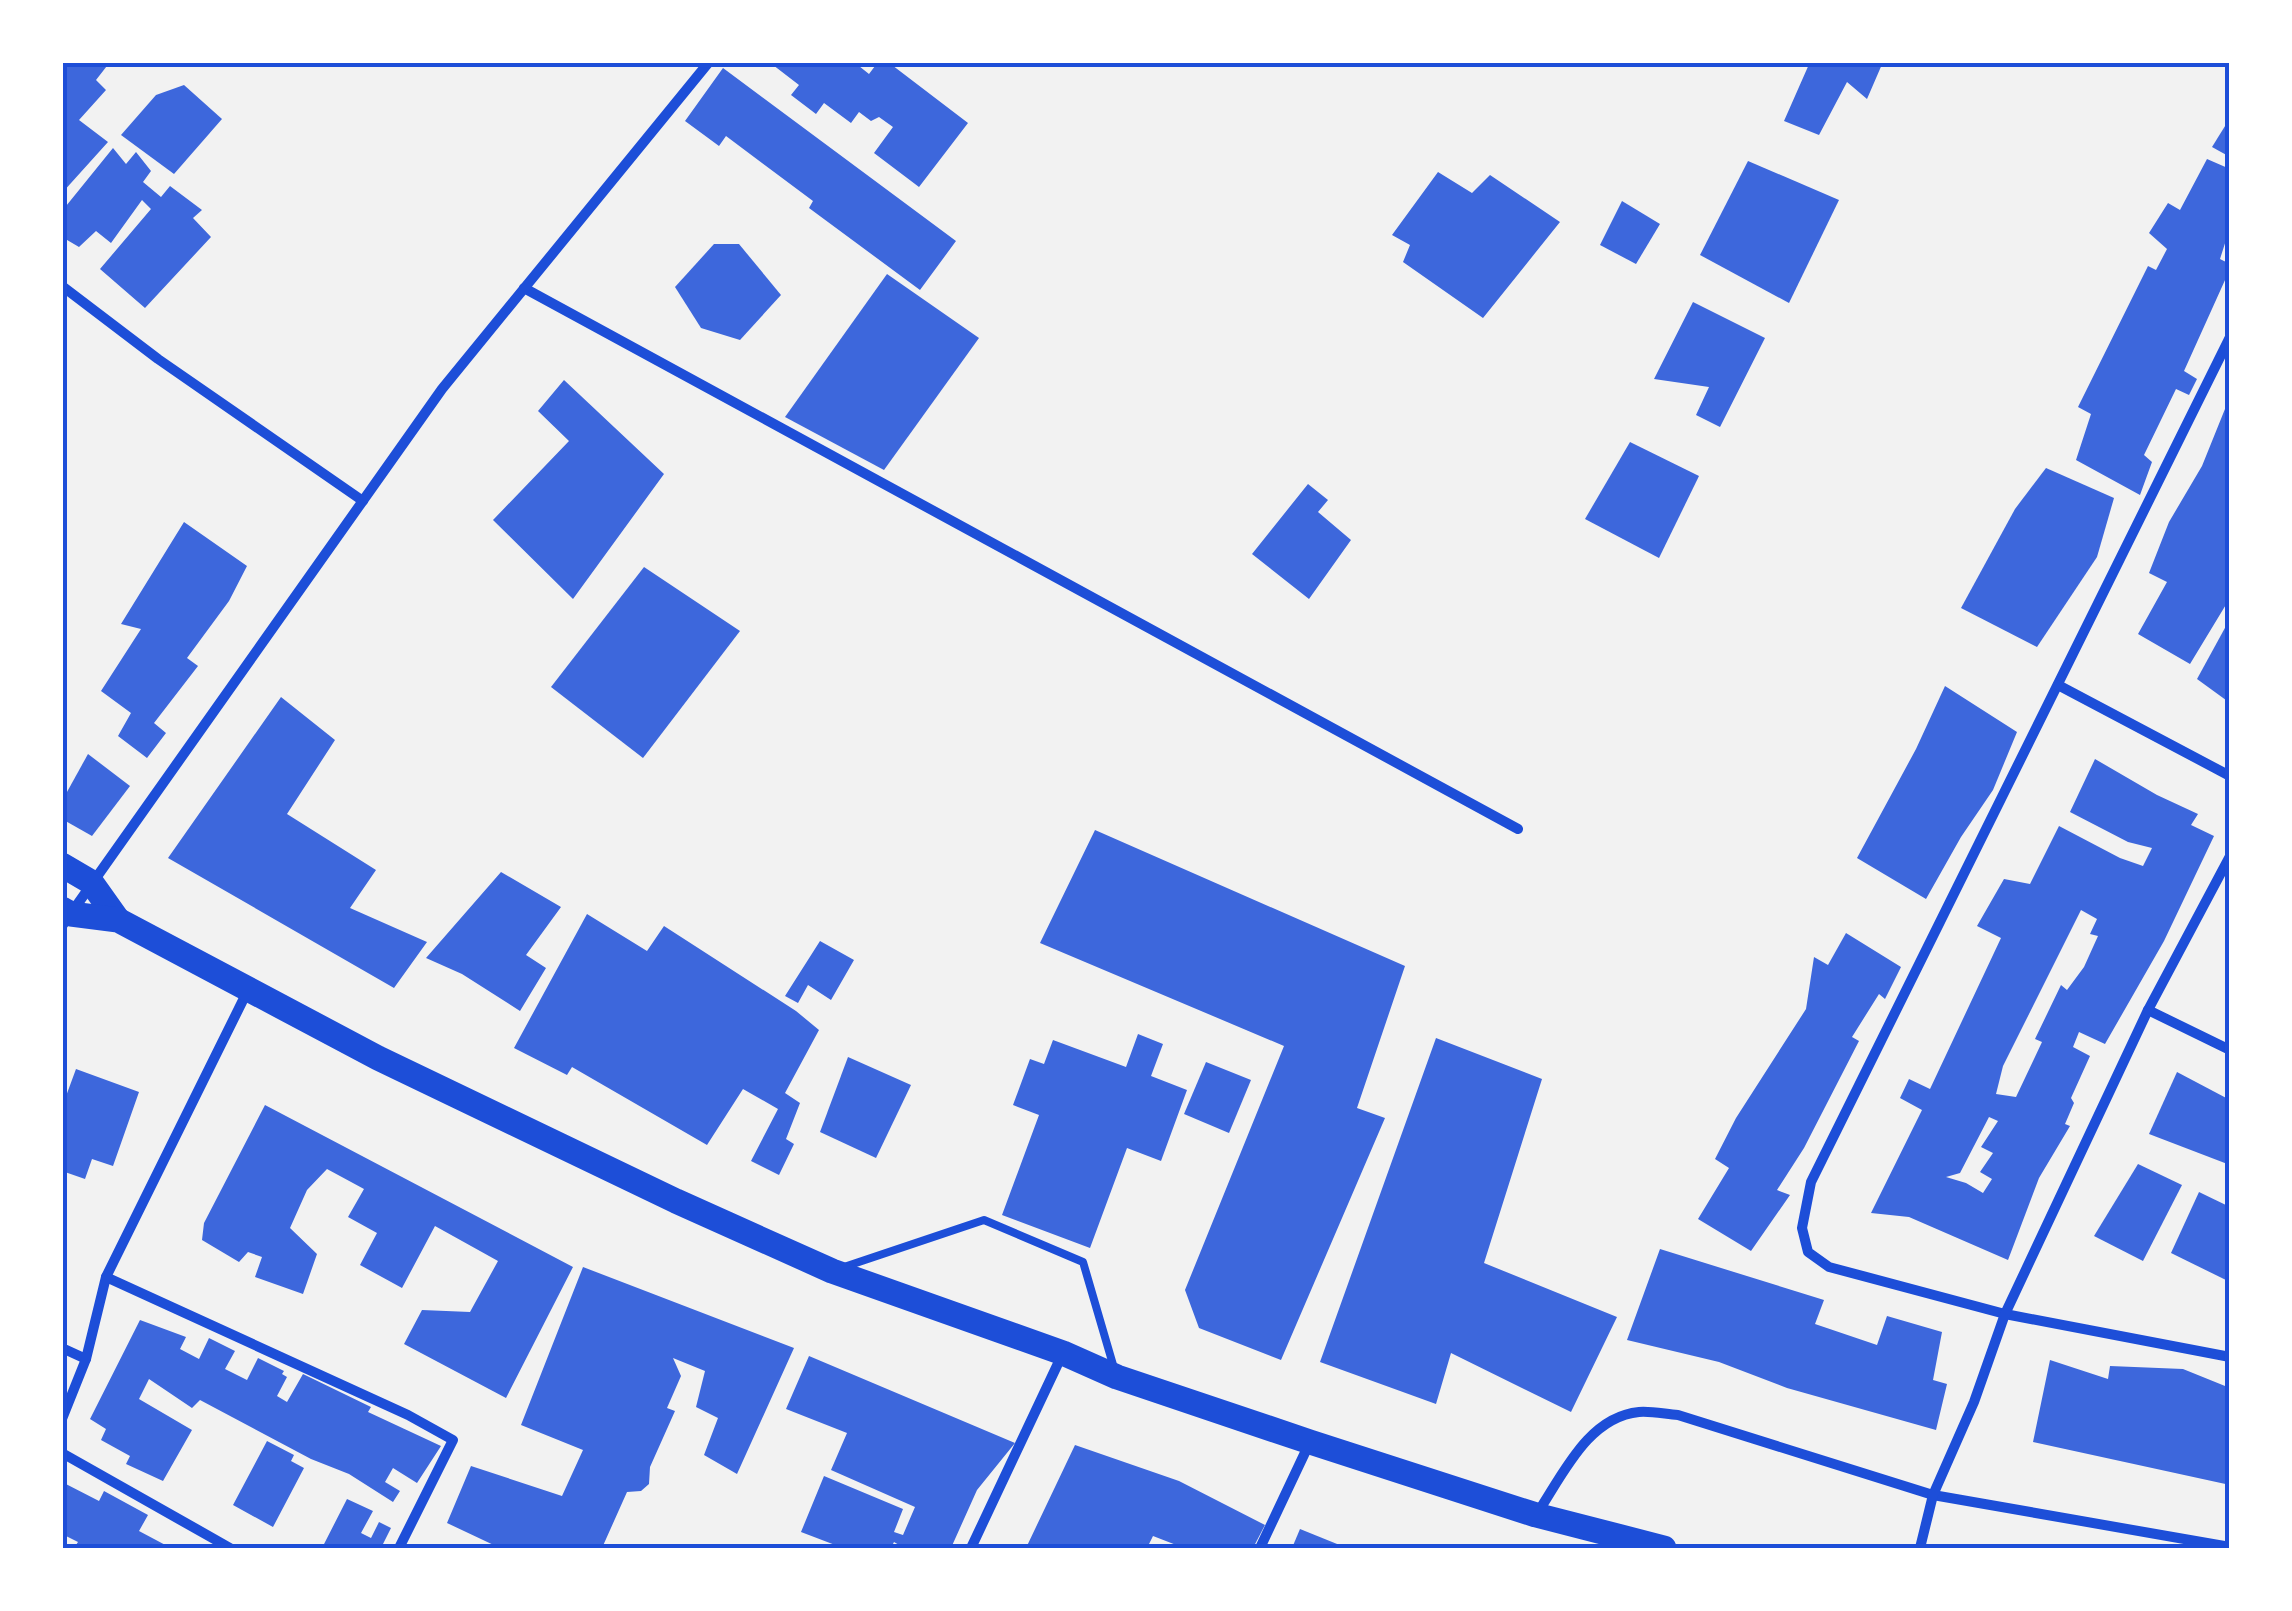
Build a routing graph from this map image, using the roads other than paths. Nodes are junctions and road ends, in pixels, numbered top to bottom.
1 (709, 62) edge
2 (62, 286) edge
3 (524, 288) junction
4 (2230, 337) edge
5 (364, 502) junction
6 (2058, 685) junction
7 (2230, 776) edge
8 (1518, 830) dead end
9 (2230, 856) edge
10 (62, 865) edge
11 (91, 882) junction
12 (65, 916) edge
13 (118, 920) junction
14 (248, 989) junction
15 (2148, 1010) junction
16 (2230, 1050) edge
17 (832, 1270) junction
18 (106, 1277) junction
19 (2005, 1314) junction
20 (62, 1348) edge
21 (1063, 1352) junction
22 (2230, 1357) edge
23 (86, 1359) junction
24 (1117, 1377) junction
25 (62, 1419) edge
26 (1310, 1442) junction
27 (62, 1453) edge
28 (1933, 1495) junction
29 (1536, 1515) junction
30 (1585, 1540) edge
31 (2230, 1547) edge
32 (230, 1548) edge
33 (399, 1548) edge
34 (971, 1548) edge
35 (1260, 1548) edge
36 (1664, 1548) edge
37 (1920, 1548) edge

1 - 3 street
2 - 5 street
3 - 5 street
3 - 8 street
4 - 6 street
5 - 11 street
6 - 7 street
6 - 19 street
9 - 15 street
10 - 11 main road
11 - 12 street
11 - 13 main road
12 - 13 main road
13 - 14 main road
14 - 17 main road
14 - 18 street
15 - 16 street
15 - 19 street
17 - 21 main road
17 - 24 lane
18 - 23 street
18 - 33 street
19 - 22 street
19 - 28 street
20 - 23 street
21 - 24 main road
21 - 34 street
23 - 25 street
24 - 26 main road
26 - 29 main road
26 - 35 street
27 - 32 street
28 - 29 street
28 - 31 street
28 - 37 street
29 - 30 main road
30 - 36 main road

